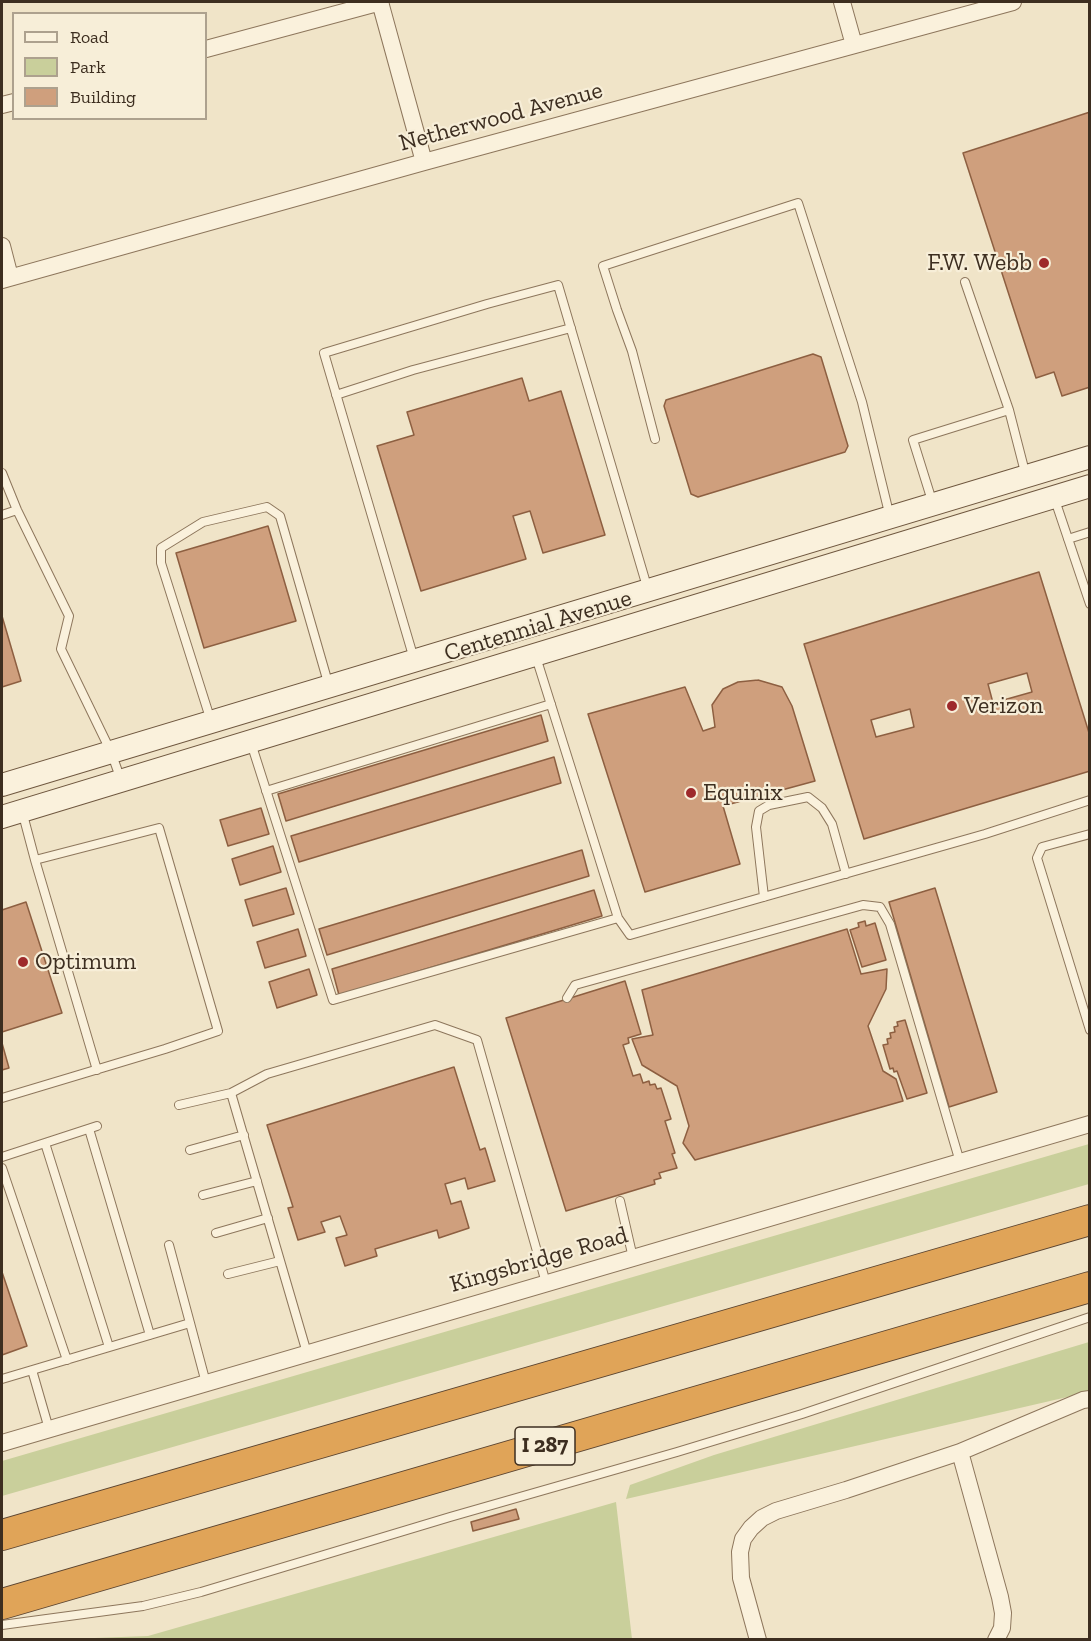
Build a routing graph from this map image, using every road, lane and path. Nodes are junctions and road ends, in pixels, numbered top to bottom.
1 (381, 2) edge
2 (842, 2) edge
3 (1013, 2) edge
4 (994, 4) edge
5 (854, 45) junction
6 (207, 50) edge
7 (424, 162) junction
8 (2, 246) edge
9 (6, 279) edge
10 (965, 282) dead end
11 (572, 328) junction
12 (336, 395) junction
13 (1009, 410) junction
14 (655, 439) dead end
15 (1089, 457) edge
16 (2, 473) edge
17 (1026, 476) junction
18 (1089, 486) edge
19 (1054, 497) junction
20 (933, 504) junction
21 (17, 510) junction
22 (2, 515) edge
23 (890, 517) junction
24 (1089, 532) edge
25 (1068, 539) junction
26 (648, 590) junction
27 (1089, 604) edge
28 (536, 654) junction
29 (414, 660) junction
30 (329, 686) junction
31 (551, 704) junction
32 (211, 721) junction
33 (250, 741) junction
34 (111, 752) junction
35 (122, 780) junction
36 (2, 785) edge
37 (266, 791) junction
38 (1089, 800) edge
39 (12, 814) edge
40 (1089, 834) edge
41 (35, 860) junction
42 (846, 874) junction
43 (764, 897) junction
44 (618, 918) junction
45 (567, 998) dead end
46 (1089, 1030) edge
47 (97, 1070) junction
48 (231, 1093) junction
49 (2, 1098) edge
50 (179, 1105) dead end
51 (1089, 1124) edge
52 (244, 1135) junction
53 (45, 1143) junction
54 (190, 1150) dead end
55 (2, 1157) edge
56 (960, 1161) junction
57 (2, 1168) edge
58 (257, 1181) junction
59 (203, 1195) dead end
60 (620, 1201) dead end
61 (268, 1218) junction
62 (1089, 1220) edge
63 (216, 1233) dead end
64 (169, 1245) dead end
65 (633, 1258) junction
66 (280, 1261) junction
67 (228, 1274) dead end
68 (546, 1283) junction
69 (1089, 1287) edge
70 (1089, 1317) edge
71 (190, 1323) junction
72 (150, 1335) junction
73 (109, 1347) junction
74 (308, 1353) junction
75 (67, 1360) junction
76 (32, 1370) junction
77 (2, 1379) edge
78 (206, 1383) junction
79 (1089, 1399) edge
80 (49, 1429) junction
81 (2, 1443) edge
82 (960, 1452) junction
83 (2, 1535) edge
84 (2, 1605) edge
85 (2, 1625) edge
86 (758, 1640) edge
87 (996, 1640) edge

1 - 6 street
1 - 7 street
2 - 5 street
3 - 4 street, Netherwood Avenue
4 - 5 street, Netherwood Avenue
5 - 7 street, Netherwood Avenue
7 - 9 street, Netherwood Avenue
8 - 9 street
10 - 13 lane
11 - 12 lane
11 - 12 lane
11 - 26 lane
12 - 29 lane
13 - 17 lane
13 - 20 lane
14 - 23 lane
15 - 17 main road, Centennial Avenue
16 - 21 lane
17 - 20 main road, Centennial Avenue
18 - 19 main road, Centennial Avenue
19 - 25 lane
19 - 28 main road, Centennial Avenue
20 - 23 main road, Centennial Avenue
21 - 22 lane
21 - 34 lane
23 - 26 main road, Centennial Avenue
24 - 25 lane
25 - 27 lane
26 - 29 main road, Centennial Avenue
28 - 31 lane
28 - 33 main road, Centennial Avenue
29 - 30 main road, Centennial Avenue
30 - 32 main road, Centennial Avenue
30 - 32 lane
31 - 37 lane
31 - 44 lane
32 - 34 main road, Centennial Avenue
33 - 35 main road, Centennial Avenue
33 - 37 lane
34 - 35 lane
34 - 36 main road, Centennial Avenue
35 - 39 main road, Centennial Avenue
37 - 44 lane
38 - 42 lane
39 - 41 lane
40 - 46 lane
41 - 47 lane
41 - 47 lane
42 - 43 lane
42 - 43 lane
43 - 44 lane
45 - 56 lane
47 - 49 lane
48 - 50 lane
48 - 52 lane
48 - 68 lane
51 - 56 street, Kingsbridge Road
52 - 54 lane
52 - 58 lane
53 - 55 lane
53 - 72 lane
53 - 73 lane
56 - 65 street, Kingsbridge Road
57 - 75 lane
58 - 59 lane
58 - 61 lane
60 - 65 lane
61 - 63 lane
61 - 66 lane
62 - 83 highway
64 - 71 lane
65 - 68 street, Kingsbridge Road
66 - 67 lane
66 - 74 lane
68 - 74 street, Kingsbridge Road
69 - 84 highway, I 287
70 - 85 lane
71 - 72 lane
71 - 78 lane
72 - 73 lane
73 - 75 lane
74 - 78 street, Kingsbridge Road
75 - 76 lane
76 - 77 lane
76 - 80 lane
78 - 80 street, Kingsbridge Road
79 - 82 street
80 - 81 street, Kingsbridge Road
82 - 86 street
82 - 87 street

